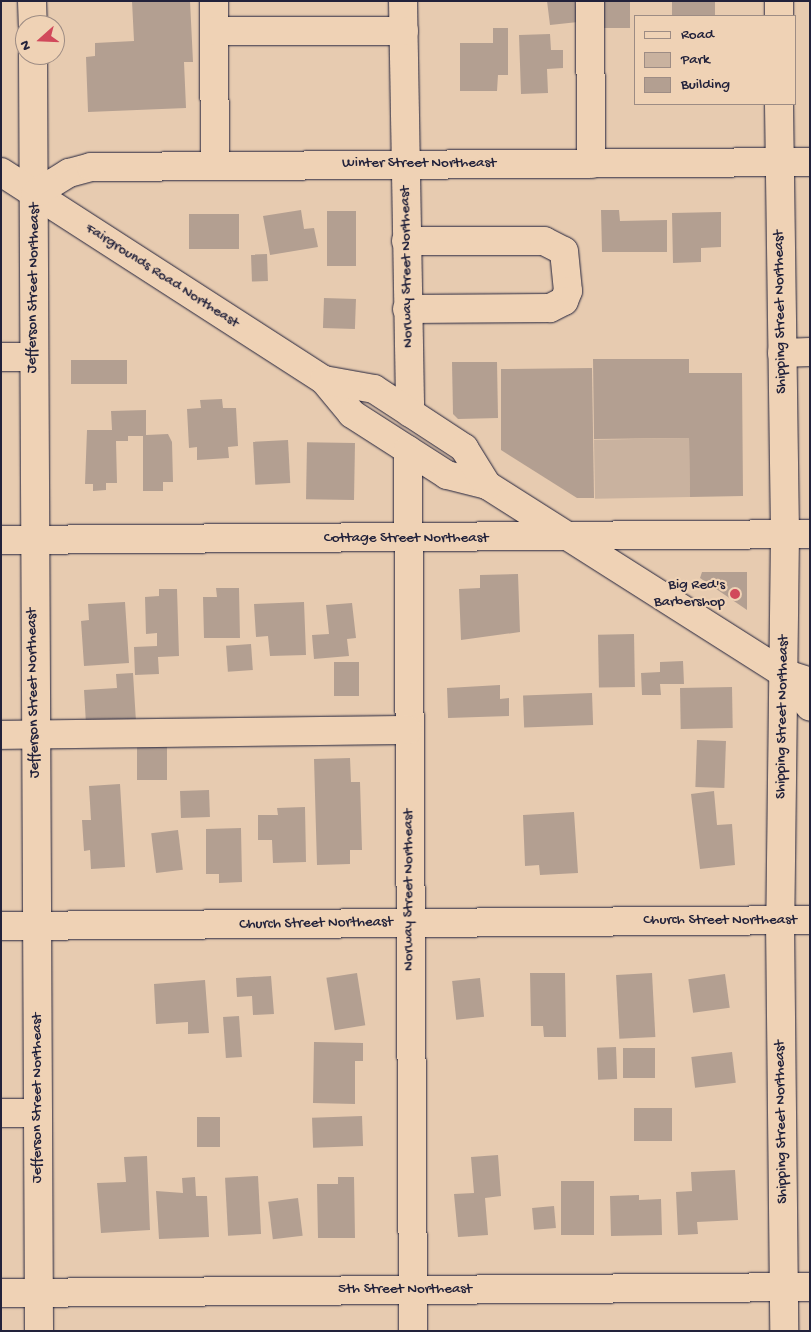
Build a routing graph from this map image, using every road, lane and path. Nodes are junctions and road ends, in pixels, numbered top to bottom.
1 (32, 1) edge
2 (214, 1) edge
3 (403, 1) edge
4 (590, 1) edge
5 (779, 1) edge
6 (33, 15) edge
7 (779, 15) edge
8 (404, 31) junction
9 (214, 32) junction
10 (33, 65) edge
11 (779, 105) edge
12 (810, 162) edge
13 (779, 163) junction
14 (405, 164) junction
15 (591, 164) junction
16 (215, 166) junction
17 (1, 172) edge
18 (35, 194) junction
19 (406, 241) junction
20 (407, 309) junction
21 (810, 352) edge
22 (782, 353) junction
23 (1, 357) edge
24 (32, 357) junction
25 (324, 380) junction
26 (410, 413) junction
27 (408, 450) junction
28 (488, 484) junction
29 (797, 534) edge
30 (572, 537) junction
31 (1, 540) edge
32 (33, 540) junction
33 (407, 540) junction
34 (784, 673) junction
35 (810, 682) edge
36 (810, 707) edge
37 (408, 730) junction
38 (35, 734) junction
39 (1, 735) edge
40 (810, 920) edge
41 (780, 921) junction
42 (410, 923) junction
43 (1, 926) edge
44 (37, 927) junction
45 (1, 1113) edge
46 (38, 1113) junction
47 (797, 1287) edge
48 (413, 1290) junction
49 (1, 1293) edge
50 (39, 1293) junction
51 (40, 1331) edge
52 (413, 1331) edge
53 (784, 1331) edge

1 - 6 street
2 - 9 street
3 - 8 street, Norway Street Northeast
4 - 15 street
5 - 7 street
8 - 9 street
8 - 14 street, Norway Street Northeast
9 - 16 street
10 - 18 street, Jefferson Street Northeast
11 - 13 street, Shipping Street Northeast
12 - 13 street, Winter Street Northeast
13 - 15 street, Winter Street Northeast
13 - 22 street, Shipping Street Northeast
14 - 15 street, Winter Street Northeast
14 - 16 street, Winter Street Northeast
14 - 19 street, Norway Street Northeast
16 - 18 street, Winter Street Northeast
17 - 18 street, Fairgrounds Road Northeast
18 - 24 street, Jefferson Street Northeast
18 - 25 street, Fairgrounds Road Northeast
19 - 20 street, Norway Street Northeast
19 - 20 street
20 - 26 street, Norway Street Northeast
21 - 22 street
22 - 29 street, Shipping Street Northeast
23 - 24 street
24 - 32 street, Jefferson Street Northeast
25 - 26 street, Fairgrounds Road Northeast
25 - 27 street, Fairgrounds Road Northeast
26 - 28 street, Fairgrounds Road Northeast
27 - 28 street, Fairgrounds Road Northeast
27 - 33 street, Norway Street Northeast
28 - 30 street, Fairgrounds Road Northeast
29 - 30 street, Cottage Street Northeast
29 - 34 street, Shipping Street Northeast
30 - 33 street, Cottage Street Northeast
30 - 34 street, Fairgrounds Road Northeast
31 - 32 street, Cottage Street Northeast
32 - 33 street, Cottage Street Northeast
32 - 38 street, Jefferson Street Northeast
33 - 37 street, Norway Street Northeast
34 - 35 street, Fairgrounds Road Northeast
34 - 36 street, Fairgrounds Road Northeast
34 - 41 street, Shipping Street Northeast
37 - 38 street
37 - 42 street, Norway Street Northeast
38 - 39 street
38 - 44 street, Jefferson Street Northeast
40 - 41 street, Church Street Northeast
41 - 42 street, Church Street Northeast
41 - 47 street, Shipping Street Northeast
42 - 44 street, Church Street Northeast
42 - 48 street, Norway Street Northeast
43 - 44 street, Church Street Northeast
44 - 46 street, Jefferson Street Northeast
45 - 46 street
46 - 50 street, Jefferson Street Northeast
47 - 48 street, 5th Street Northeast
47 - 53 street, Shipping Street Northeast
48 - 50 street, 5th Street Northeast
48 - 52 street, Norway Street Northeast
49 - 50 street, 5th Street Northeast
50 - 51 street, Jefferson Street Northeast

